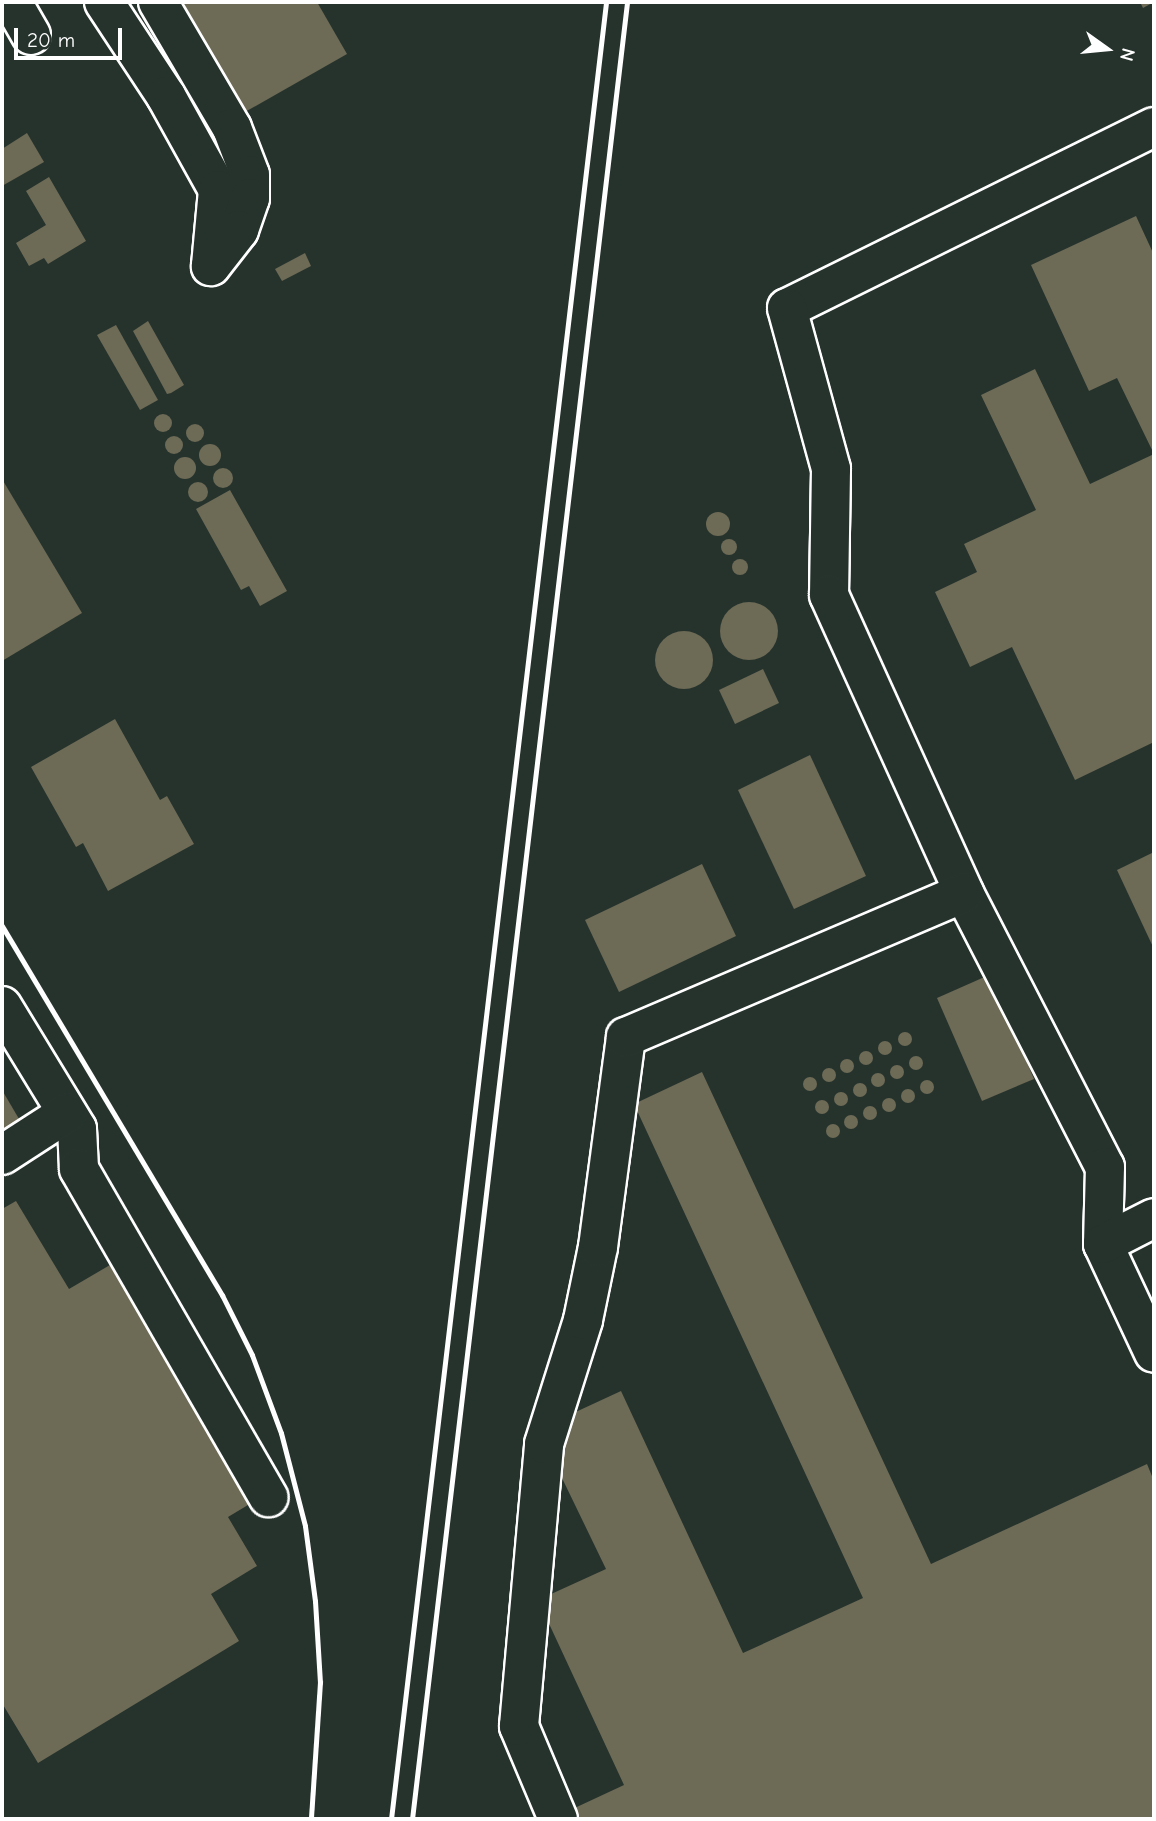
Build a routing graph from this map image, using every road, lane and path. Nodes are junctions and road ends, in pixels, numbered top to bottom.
1 (12, 2) edge
2 (104, 2) edge
3 (158, 2) edge
4 (31, 35) dead end
5 (1154, 127) edge
6 (964, 893) junction
7 (2, 1006) edge
8 (67, 1113) junction
9 (2, 1155) edge
10 (1154, 1218) edge
11 (1103, 1244) junction
12 (1154, 1353) edge
13 (268, 1497) dead end
14 (558, 1819) edge

1 - 4 lane
2 - 3 lane
5 - 6 lane
6 - 11 lane
6 - 14 lane
7 - 8 lane
8 - 9 lane
8 - 13 lane
10 - 11 lane
11 - 12 lane

